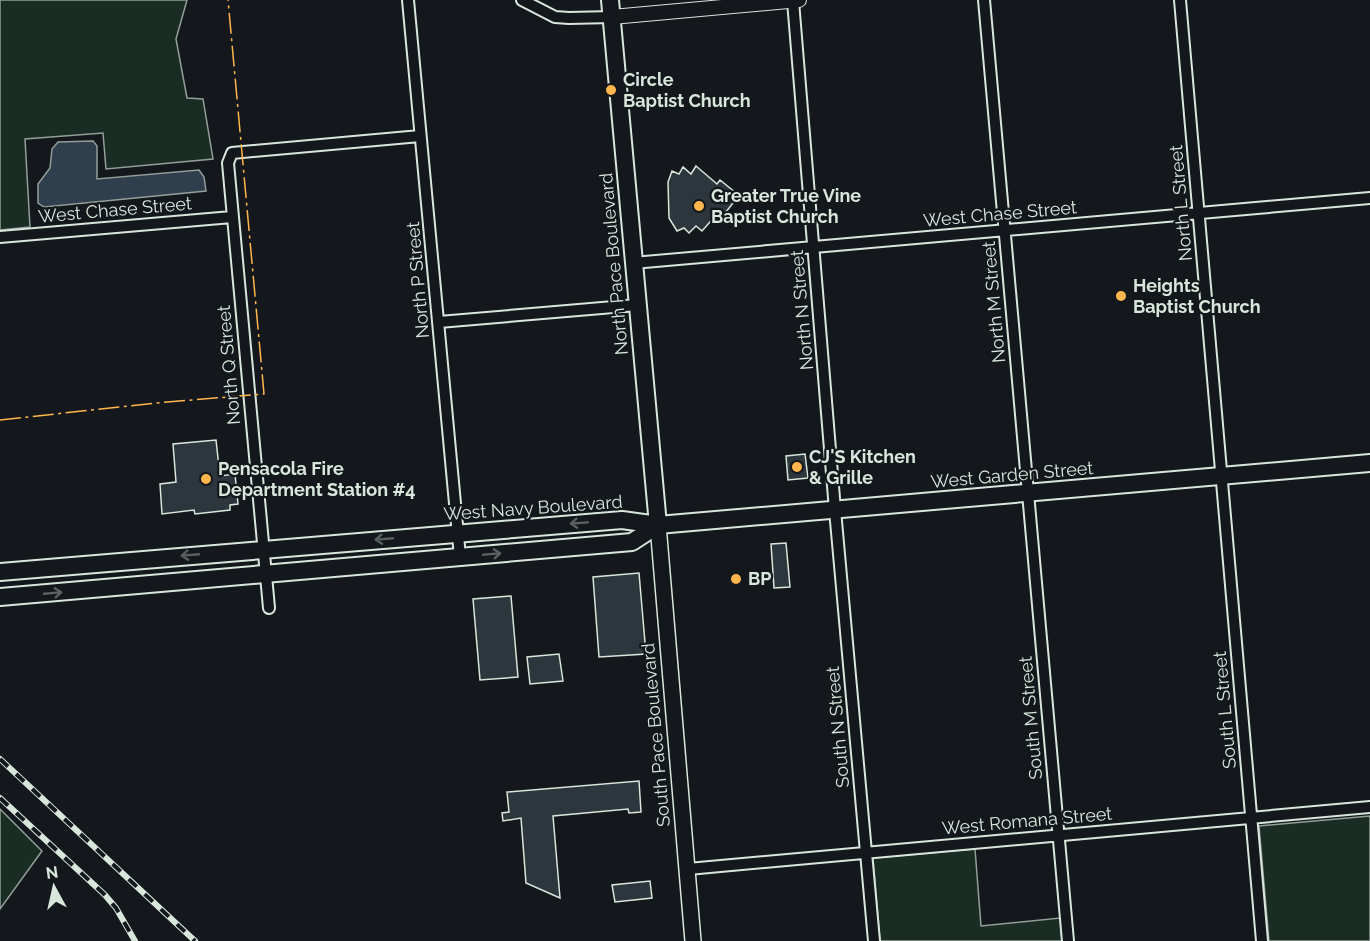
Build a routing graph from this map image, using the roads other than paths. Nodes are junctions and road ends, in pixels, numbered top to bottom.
1 (408, 0) edge
2 (522, 0) edge
3 (610, 0) edge
4 (799, 0) edge
5 (984, 0) edge
6 (1180, 0) edge
7 (793, 1) edge
8 (612, 17) junction
9 (420, 136) junction
10 (1370, 198) edge
11 (1199, 213) junction
12 (232, 217) junction
13 (1005, 230) junction
14 (0, 237) edge
15 (814, 247) junction
16 (633, 263) junction
17 (637, 305) junction
18 (438, 322) junction
19 (1370, 463) edge
20 (1222, 476) junction
21 (1028, 493) junction
22 (835, 510) junction
23 (658, 525) junction
24 (456, 533) junction
25 (263, 549) junction
26 (460, 557) junction
27 (0, 572) edge
28 (266, 574) junction
29 (0, 597) edge
30 (268, 608) dead end
31 (1370, 807) edge
32 (1251, 818) junction
33 (1059, 835) junction
34 (866, 852) junction
35 (688, 869) junction
36 (693, 941) edge
37 (874, 941) edge
38 (1068, 941) edge
39 (1262, 941) edge

1 - 9 street, North P Street
2 - 8 street
3 - 8 main road, North Pace Boulevard
4 - 7 street
5 - 13 street, North M Street
6 - 11 street, North L Street
7 - 8 street
7 - 15 street, North N Street
8 - 16 main road, North Pace Boulevard
9 - 12 street, North Q Street
9 - 18 street, North P Street
10 - 11 street, West Chase Street
11 - 13 street, West Chase Street
11 - 20 street, North L Street
12 - 14 street, West Chase Street
12 - 25 street, North Q Street
13 - 15 street, West Chase Street
13 - 21 street, North M Street
15 - 16 street, West Chase Street
15 - 22 street, North N Street
16 - 17 main road, North Pace Boulevard
17 - 18 street
17 - 23 main road, North Pace Boulevard
18 - 24 street, North P Street
19 - 20 main road, West Garden Street
20 - 21 main road, West Garden Street
20 - 32 street, South L Street
21 - 22 main road, West Garden Street
21 - 33 street, South M Street
22 - 23 main road, West Garden Street
22 - 34 street, South N Street
23 -> 24 main road, West Navy Boulevard
26 -> 23 main road
23 - 35 main road, South Pace Boulevard
24 -> 25 main road, West Navy Boulevard
24 - 26 street, North P Street
25 -> 27 main road, West Navy Boulevard
25 - 28 street, North Q Street
26 - 28 main road
29 -> 28 main road
28 - 30 street, North Q Street
31 - 32 street, West Romana Street
32 - 33 street, West Romana Street
32 - 39 street, South L Street
33 - 34 street, West Romana Street
33 - 38 street, South M Street
34 - 35 street, West Romana Street
34 - 37 street, South N Street
35 - 36 main road, South Pace Boulevard

